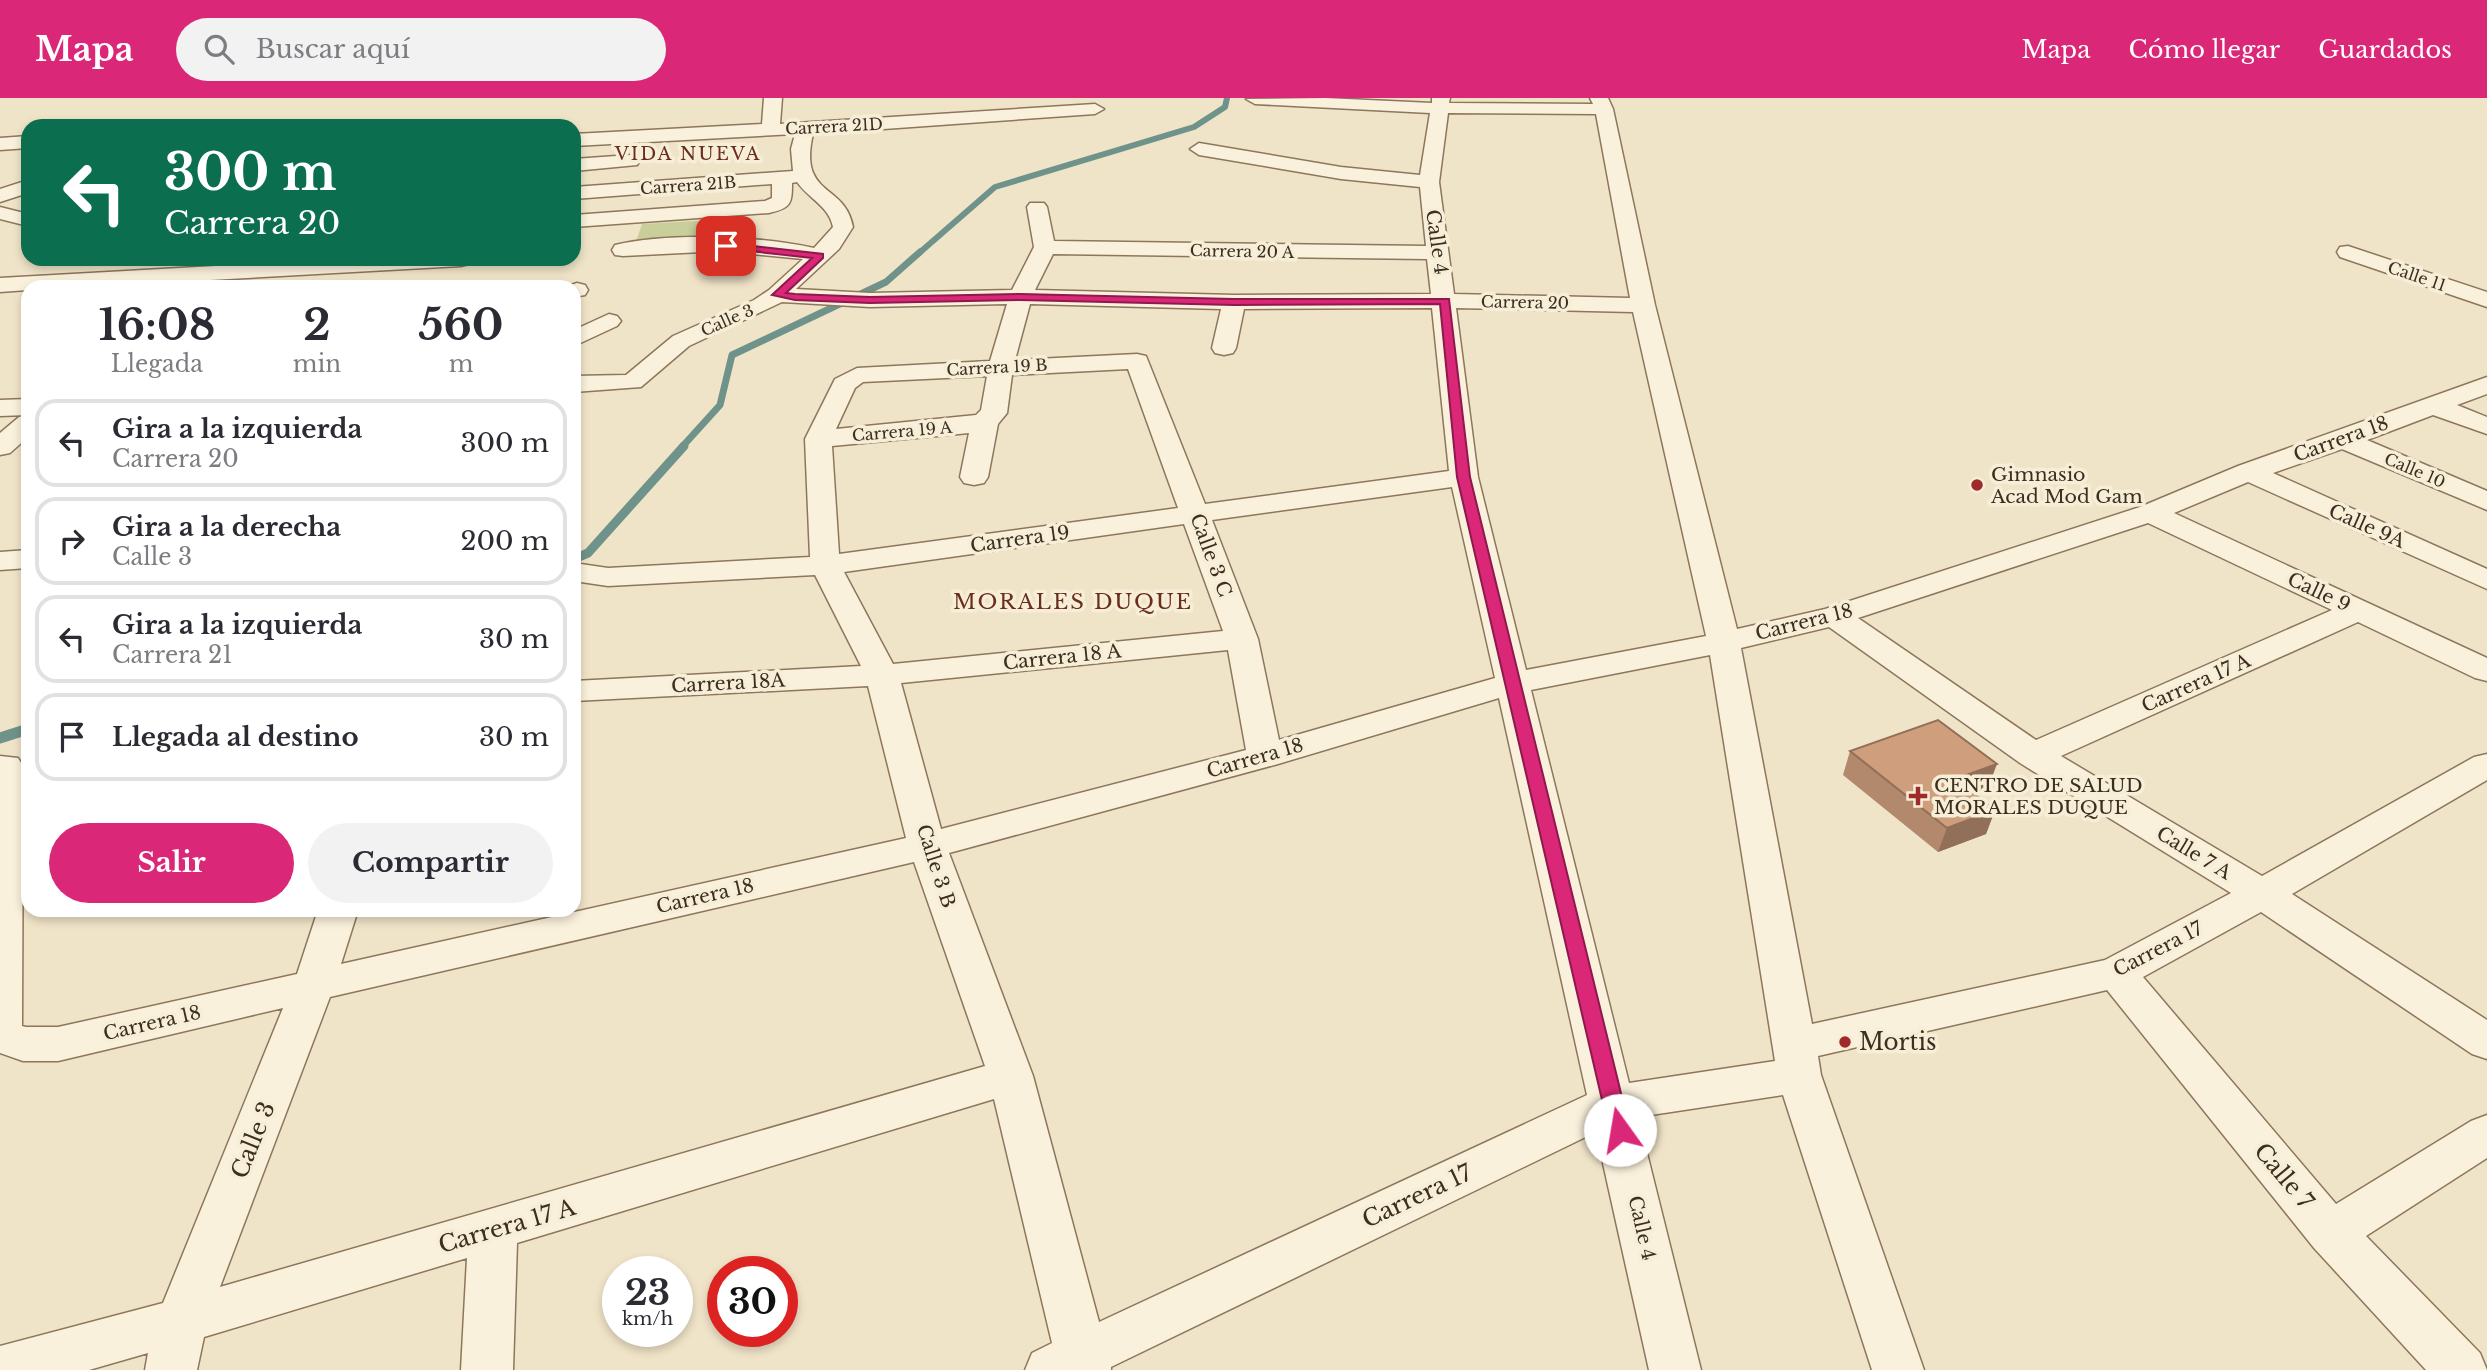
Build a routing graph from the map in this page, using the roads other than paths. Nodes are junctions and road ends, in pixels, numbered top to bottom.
1 (918, 99) edge
2 (1255, 99) edge
3 (1441, 102) edge
4 (777, 104) edge
5 (1602, 104) edge
6 (749, 109) dead end
7 (1094, 109) dead end
8 (917, 122) junction
9 (771, 129) junction
10 (581, 140) edge
11 (21, 142) edge
12 (796, 143) junction
13 (0, 144) edge
14 (1199, 149) dead end
15 (644, 160) dead end
16 (581, 164) edge
17 (803, 176) junction
18 (782, 178) junction
19 (1429, 181) junction
20 (21, 188) edge
21 (581, 192) edge
22 (0, 196) edge
23 (1037, 207) dead end
24 (0, 213) edge
25 (21, 218) edge
26 (581, 220) edge
27 (1045, 247) junction
28 (622, 250) dead end
29 (2348, 252) dead end
30 (1439, 253) junction
31 (820, 256) junction
32 (204, 266) edge
33 (214, 266) edge
34 (54, 280) edge
35 (197, 280) edge
36 (21, 283) edge
37 (0, 285) edge
38 (786, 296) junction
39 (1020, 297) junction
40 (2487, 300) edge
41 (1445, 301) junction
42 (1234, 302) junction
43 (1643, 305) junction
44 (609, 321) dead end
45 (581, 335) edge
46 (1224, 348) dead end
47 (1137, 361) joint
48 (1001, 366) junction
49 (857, 375) joint
50 (581, 384) edge
51 (2487, 385) edge
52 (2432, 405) junction
53 (21, 407) edge
54 (0, 408) edge
55 (985, 421) junction
56 (2487, 426) edge
57 (21, 429) edge
58 (818, 439) junction
59 (2343, 440) junction
60 (0, 447) edge
61 (2248, 472) junction
62 (974, 477) dead end
63 (1464, 477) junction
64 (2487, 501) edge
65 (2150, 513) junction
66 (1196, 514) junction
67 (21, 560) edge
68 (0, 561) edge
69 (825, 565) junction
70 (581, 573) edge
71 (2487, 580) edge
72 (2359, 610) junction
73 (1834, 616) junction
74 (1242, 639) junction
75 (1724, 642) junction
76 (2487, 671) edge
77 (882, 675) junction
78 (1513, 683) junction
79 (581, 691) edge
80 (2033, 755) junction
81 (1265, 756) junction
82 (2487, 765) edge
83 (5, 766) dead end
84 (928, 846) junction
85 (2262, 894) junction
86 (336, 917) edge
87 (2116, 973) junction
88 (314, 985) junction
89 (0, 1035) edge
90 (2487, 1042) edge
91 (1797, 1059) junction
92 (1011, 1076) junction
93 (1613, 1103) junction
94 (2487, 1134) edge
95 (493, 1230) junction
96 (2331, 1233) junction
97 (181, 1321) junction
98 (1073, 1365) edge
99 (485, 1369) edge
100 (2, 1370) edge
101 (171, 1370) edge
102 (1675, 1370) edge
103 (1898, 1370) edge
104 (2461, 1370) edge

1 - 8 street
2 - 3 street
3 - 5 street
3 - 19 street, Calle 4
4 - 6 street
4 - 9 street
5 - 43 street
7 - 8 street, Carrera 21D
8 - 12 street, Carrera 21D
9 - 10 street, Carrera 21D
9 - 12 street, Carrera 21D
11 - 13 street
12 - 17 street
14 - 19 street
15 - 16 street
17 - 18 street, Carrera 21B
17 - 31 street, Calle 3
18 - 21 street, Carrera 21B
18 - 26 street, Carrera 21B
19 - 30 street, Calle 4
20 - 22 street
23 - 27 street
24 - 25 street
27 - 30 street, Carrera 20 A
27 - 39 street
28 - 31 street
29 - 40 street, Calle 11
30 - 41 street, Calle 4
31 - 38 street, Calle 3
32 - 34 street
33 - 35 street
36 - 37 street
38 - 39 street, Carrera 20
38 - 50 street, Calle 3
39 - 42 street, Carrera 20
39 - 48 street
41 - 42 street, Carrera 20
41 - 43 street, Carrera 20
41 - 63 street, Calle 4
42 - 46 street
43 - 75 street
44 - 45 street
47 - 48 street, Carrera 19 B
47 - 66 street, Calle 3 C
48 - 49 street, Carrera 19 B
48 - 55 street
49 - 58 street, Calle 3 B
51 - 52 street, Carrera 18
52 - 56 street
52 - 59 street, Carrera 18
53 - 54 street
55 - 58 street, Carrera 19 A
55 - 62 street
57 - 60 street
58 - 69 street, Calle 3 B
59 - 61 street, Carrera 18
59 - 64 street, Calle 10
61 - 65 street, Carrera 18
61 - 71 street, Calle 9A
63 - 66 street, Carrera 19
63 - 78 street, Calle 4
65 - 72 street, Calle 9
65 - 73 street, Carrera 18
66 - 69 street, Carrera 19
66 - 74 street, Calle 3 C
67 - 68 street
69 - 70 street, Carrera 19
69 - 77 street, Calle 3 B
72 - 76 street, Calle 9
72 - 80 street, Carrera 17 A
73 - 75 street, Carrera 18
73 - 80 street, Calle 7 A
74 - 77 street, Carrera 18 A
74 - 81 street, Calle 3 C
75 - 78 street, Carrera 18
75 - 91 street
77 - 79 street, Carrera 18A
77 - 84 street, Calle 3 B
78 - 81 street, Carrera 18
78 - 93 street, Calle 4
80 - 85 street, Calle 7 A
81 - 84 street, Carrera 18
82 - 85 street, Carrera 17
83 - 89 street
84 - 88 street, Carrera 18
84 - 92 street, Calle 3 B
85 - 87 street, Carrera 17
85 - 90 street, Calle 7 A
86 - 88 street, Calle 3
87 - 91 street, Carrera 17
87 - 96 street, Calle 7
88 - 89 street, Carrera 18
88 - 97 street, Calle 3
91 - 93 street, Carrera 17
91 - 103 street
92 - 95 street, Carrera 17 A
92 - 98 street, Calle 3 B
93 - 98 street, Carrera 17
93 - 102 street, Calle 4
94 - 96 street
95 - 97 street, Carrera 17 A
95 - 99 street
96 - 104 street, Calle 7
97 - 100 street, Carrera 17 A
97 - 101 street, Calle 3

